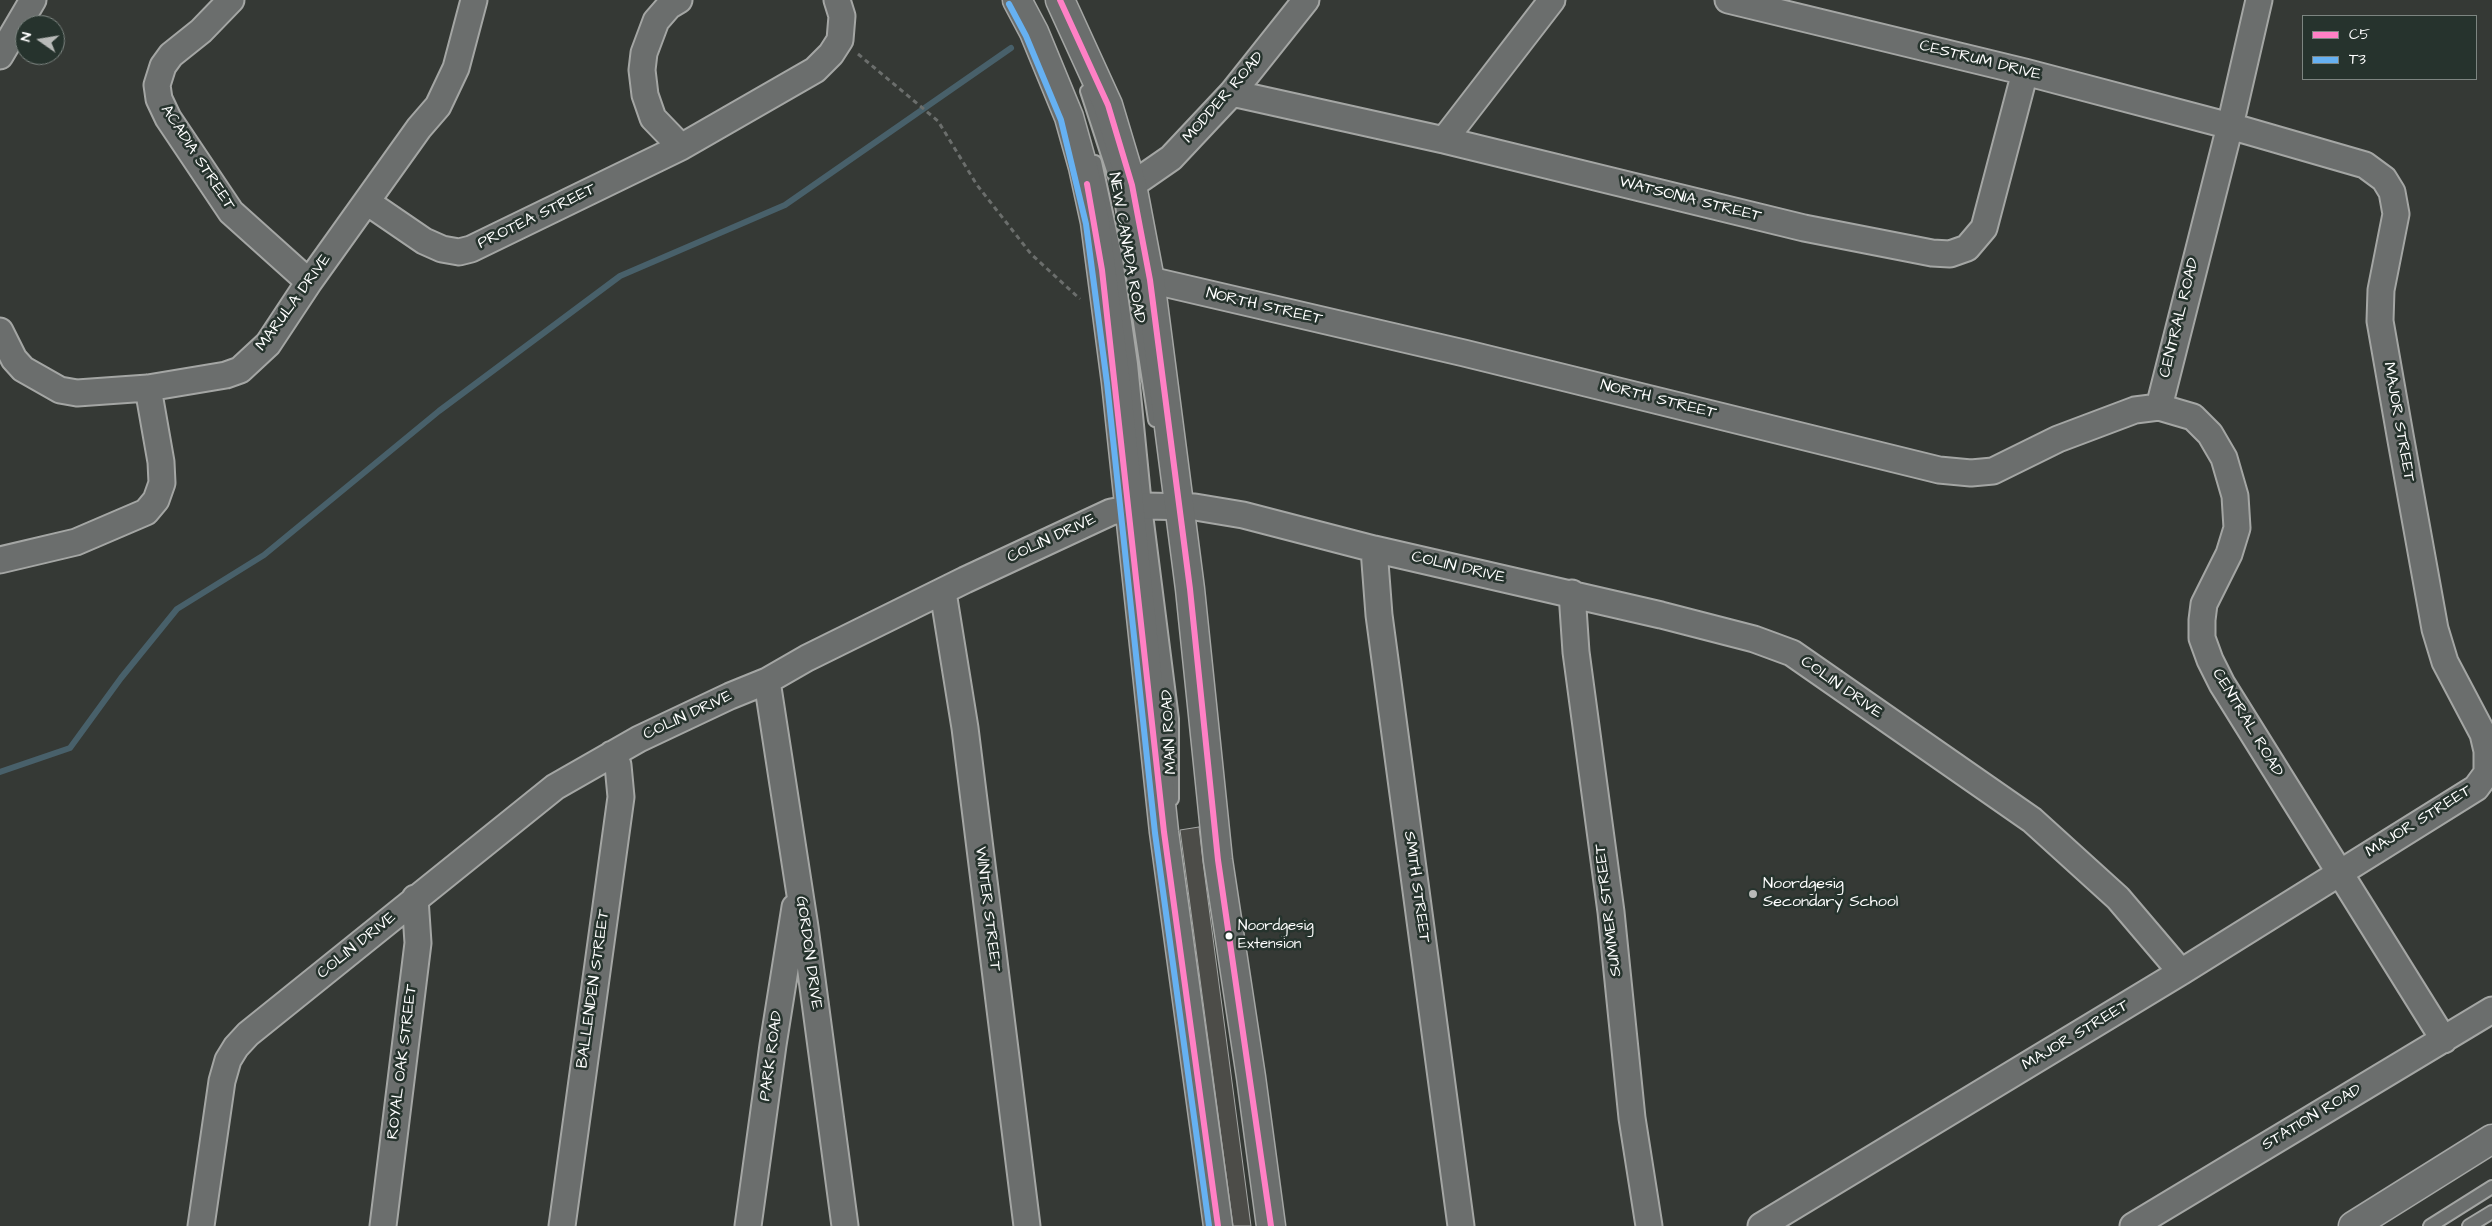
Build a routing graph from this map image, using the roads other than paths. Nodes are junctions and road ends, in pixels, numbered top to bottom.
1 (33, 0) edge
2 (231, 0) edge
3 (474, 0) edge
4 (679, 0) edge
5 (837, 0) edge
6 (1017, 0) edge
7 (1031, 0) edge
8 (1306, 0) edge
9 (1552, 0) edge
10 (1728, 0) edge
11 (2259, 0) edge
12 (1058, 4) edge
13 (0, 56) edge
14 (2025, 72) junction
15 (1232, 93) junction
16 (2230, 126) junction
17 (1444, 140) junction
18 (682, 146) junction
19 (1132, 185) junction
20 (367, 202) junction
21 (1150, 280) junction
22 (309, 282) junction
23 (0, 331) edge
24 (148, 388) junction
25 (2159, 407) junction
26 (1156, 429) dead end
27 (1159, 448) dead end
28 (1155, 507) junction
29 (1374, 549) junction
30 (0, 560) edge
31 (1174, 566) dead end
32 (943, 592) junction
33 (1572, 593) junction
34 (1182, 635) dead end
35 (767, 681) junction
36 (612, 754) junction
37 (2338, 872) junction
38 (798, 887) junction
39 (415, 898) junction
40 (2182, 972) junction
41 (2492, 1010) edge
42 (2444, 1040) junction
43 (2492, 1139) edge
44 (2492, 1187) edge
45 (2492, 1212) edge
46 (201, 1226) edge
47 (383, 1226) edge
48 (562, 1226) edge
49 (748, 1226) edge
50 (845, 1226) edge
51 (1027, 1226) edge
52 (1218, 1226) edge
53 (1225, 1226) edge
54 (1260, 1226) edge
55 (1271, 1226) edge
56 (1461, 1226) edge
57 (1649, 1226) edge
58 (1761, 1226) edge
59 (2132, 1226) edge
60 (2353, 1226) edge
61 (2430, 1226) edge
62 (2470, 1226) edge

1 - 13 street
2 - 22 street, ACADIA STREET
3 - 20 street, MARULA DRIVE
4 - 18 street
5 - 18 street, PROTEA STREET
6 - 28 main road, NEW CANADA ROAD
7 - 28 lane, NEW CANADA ROAD
8 - 15 street, MODDER ROAD
9 - 17 street
10 - 14 street, CESTRUM DRIVE
11 - 16 street, CENTRAL ROAD
12 - 19 main road, NEW CANADA ROAD
12 - 26 lane, NEW CANADA ROAD
14 - 16 street, CESTRUM DRIVE
14 - 17 street, WATSONIA STREET
15 - 17 street, WATSONIA STREET
15 - 19 street, MODDER ROAD
16 - 25 street, CENTRAL ROAD
16 - 37 street, MAJOR STREET
18 - 20 street, PROTEA STREET
19 - 21 main road, NEW CANADA ROAD
20 - 22 street, MARULA DRIVE
21 - 25 street, NORTH STREET
21 - 28 main road, NEW CANADA ROAD
22 - 24 street, MARULA DRIVE
23 - 24 street, MARULA DRIVE
24 - 30 street
25 - 37 street, CENTRAL ROAD
27 - 28 lane
28 - 29 street, COLIN DRIVE
28 - 31 lane
28 - 32 street, COLIN DRIVE
28 - 52 main road, MAIN ROAD
28 - 53 lane, MAIN ROAD
28 - 55 main road, MAIN ROAD
29 - 33 street, COLIN DRIVE
29 - 56 street, SMITH STREET
32 - 35 street, COLIN DRIVE
32 - 51 street, WINTER STREET
33 - 40 street, COLIN DRIVE
33 - 57 street, SUMMER STREET
34 - 54 lane, MAIN ROAD
35 - 36 street, COLIN DRIVE
35 - 38 street, GORDON DRIVE
36 - 39 street, COLIN DRIVE
36 - 48 street, BALLENDEN STREET
37 - 40 street, MAJOR STREET
37 - 42 street, CENTRAL ROAD
38 - 49 street, PARK ROAD
38 - 50 street, GORDON DRIVE
39 - 46 street, COLIN DRIVE
39 - 47 street, ROYAL OAK STREET
40 - 58 street, MAJOR STREET
41 - 42 street, STATION ROAD
42 - 59 street, STATION ROAD
43 - 60 main road
44 - 61 lane
45 - 62 lane

